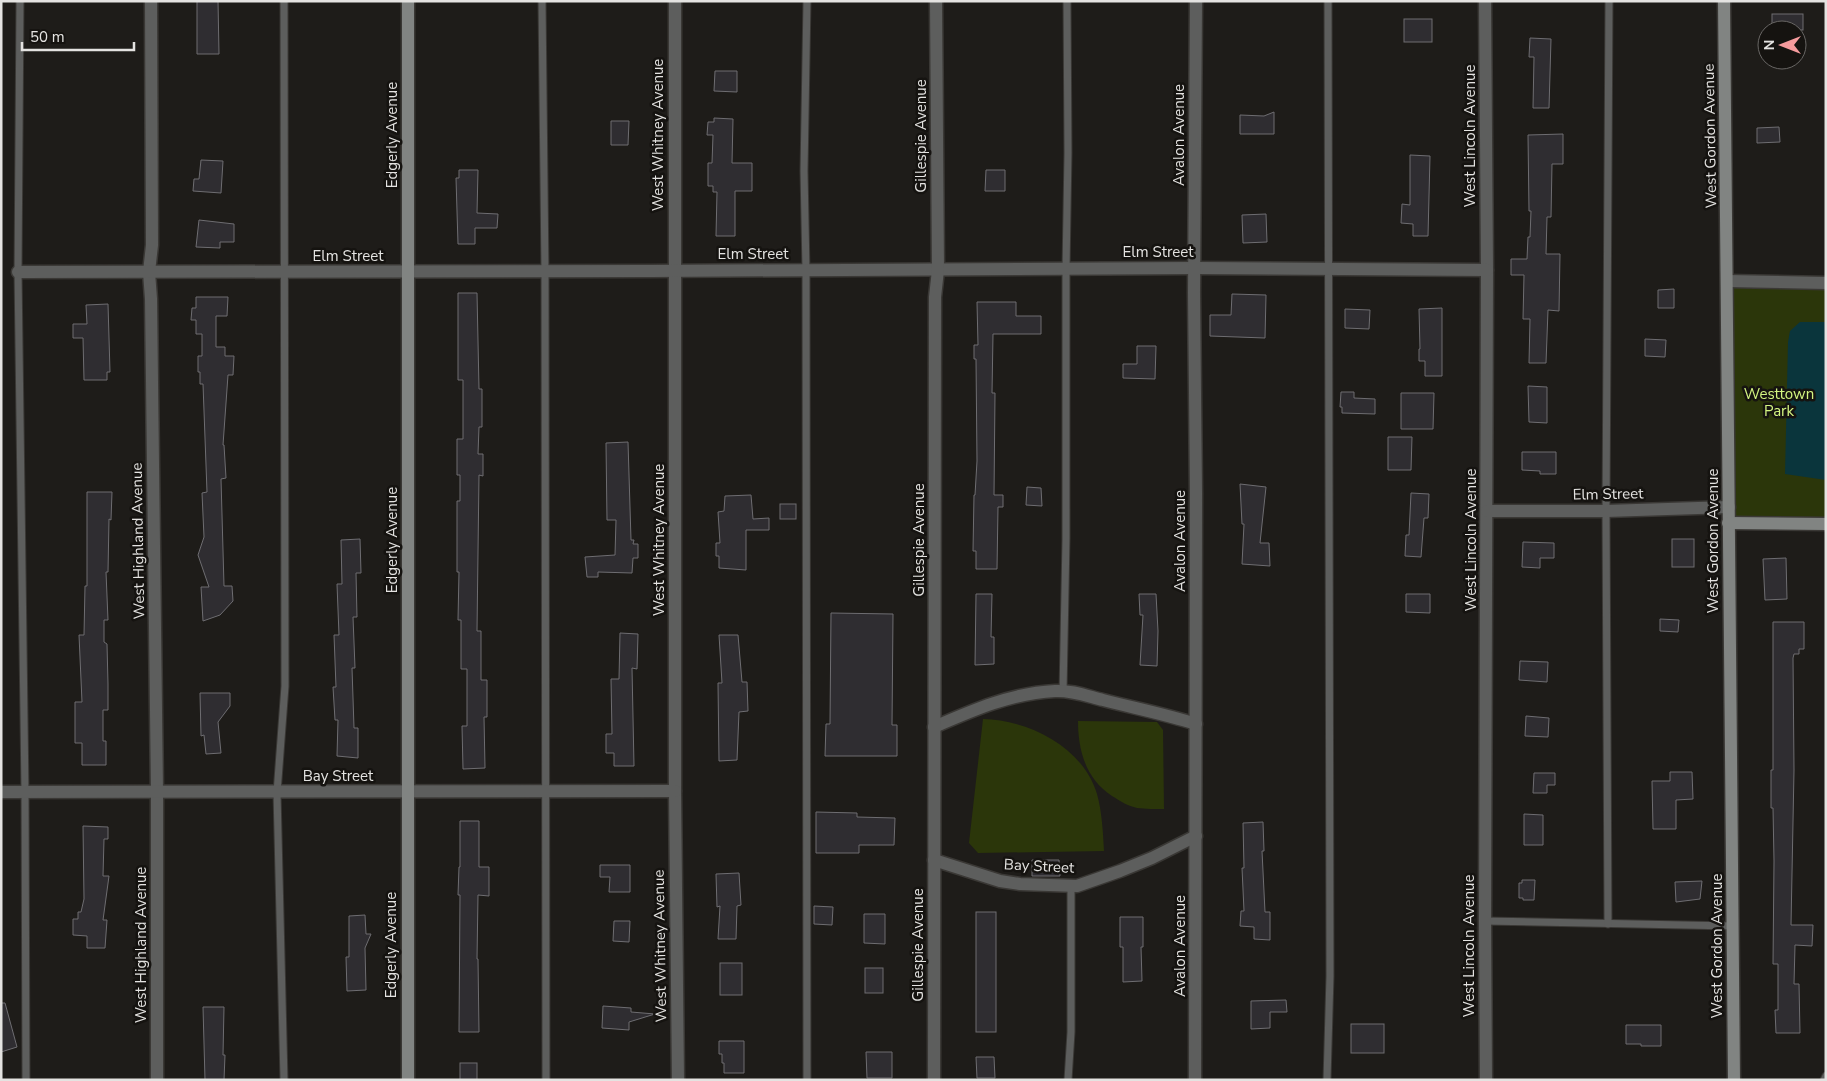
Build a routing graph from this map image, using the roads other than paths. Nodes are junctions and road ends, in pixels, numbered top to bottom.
1 (20, 1) edge
2 (151, 1) edge
3 (284, 1) edge
4 (408, 1) edge
5 (542, 1) edge
6 (674, 1) edge
7 (807, 1) edge
8 (936, 1) edge
9 (1067, 1) edge
10 (1196, 1) edge
11 (1328, 1) edge
12 (1485, 1) edge
13 (1609, 1) edge
14 (1724, 1) edge
15 (1195, 268) junction
16 (1066, 269) junction
17 (1328, 269) junction
18 (674, 270) junction
19 (806, 270) junction
20 (938, 270) junction
21 (1487, 270) junction
22 (18, 272) junction
23 (149, 272) junction
24 (285, 272) junction
25 (408, 272) junction
26 (545, 272) junction
27 (1728, 281) junction
28 (1826, 283) edge
29 (1729, 507) junction
30 (1487, 511) junction
31 (1606, 511) junction
32 (1728, 523) junction
33 (1826, 524) edge
34 (1063, 692) junction
35 (1196, 724) junction
36 (934, 727) junction
37 (675, 791) junction
38 (1, 792) edge
39 (25, 792) junction
40 (157, 792) junction
41 (545, 792) junction
42 (277, 793) junction
43 (408, 793) junction
44 (1196, 836) junction
45 (934, 860) junction
46 (1071, 886) junction
47 (1485, 921) junction
48 (1608, 924) junction
49 (1734, 926) junction
50 (26, 1080) edge
51 (158, 1080) edge
52 (284, 1080) edge
53 (408, 1080) edge
54 (546, 1080) edge
55 (678, 1080) edge
56 (807, 1080) edge
57 (934, 1080) edge
58 (1068, 1080) edge
59 (1195, 1080) edge
60 (1327, 1080) edge
61 (1486, 1080) edge
62 (1734, 1080) edge

1 - 22 lane
2 - 23 street, West Highland Avenue
3 - 24 lane
4 - 25 street, Edgerly Avenue
5 - 26 lane
6 - 18 street, West Whitney Avenue
7 - 19 lane
8 - 20 street, Gillespie Avenue
9 - 16 lane
10 - 15 street, Avalon Avenue
11 - 17 lane
12 - 21 street, West Lincoln Avenue
13 - 31 lane
14 - 27 street, West Gordon Avenue
15 - 16 street, Elm Street
15 - 17 street, Elm Street
15 - 35 street, Avalon Avenue
16 - 20 street, Elm Street
16 - 34 lane
17 - 21 street, Elm Street
17 - 60 lane
18 - 19 street, Elm Street
18 - 26 street, Elm Street
18 - 37 street, West Whitney Avenue
19 - 20 street, Elm Street
19 - 56 lane
20 - 36 street, Gillespie Avenue
21 - 30 street, West Lincoln Avenue
22 - 23 street, Elm Street
22 - 39 lane
23 - 24 street, Elm Street
23 - 40 street, West Highland Avenue
24 - 25 street, Elm Street
24 - 42 lane
25 - 26 street, Elm Street
25 - 43 street, Edgerly Avenue
26 - 41 lane
27 - 28 street
27 - 29 street, West Gordon Avenue
29 - 31 street, Elm Street
29 - 32 street, West Gordon Avenue
30 - 31 street, Elm Street
30 - 47 street, West Lincoln Avenue
31 - 48 lane
32 - 33 street
32 - 49 street, West Gordon Avenue
34 - 35 street
34 - 36 street
35 - 44 street, Avalon Avenue
36 - 45 street, Gillespie Avenue
37 - 41 street, Bay Street
37 - 55 street, West Whitney Avenue
38 - 39 street, Bay Street
39 - 40 street, Bay Street
39 - 50 lane
40 - 42 street, Bay Street
40 - 51 street, West Highland Avenue
41 - 43 street, Bay Street
41 - 54 lane
42 - 43 street, Bay Street
42 - 52 lane
43 - 53 street, Edgerly Avenue
44 - 46 street, Bay Street
44 - 59 street, Avalon Avenue
45 - 46 street, Bay Street
45 - 57 street, Gillespie Avenue
46 - 58 lane
47 - 48 lane
47 - 61 street, West Lincoln Avenue
48 - 49 lane
49 - 62 street, West Gordon Avenue

